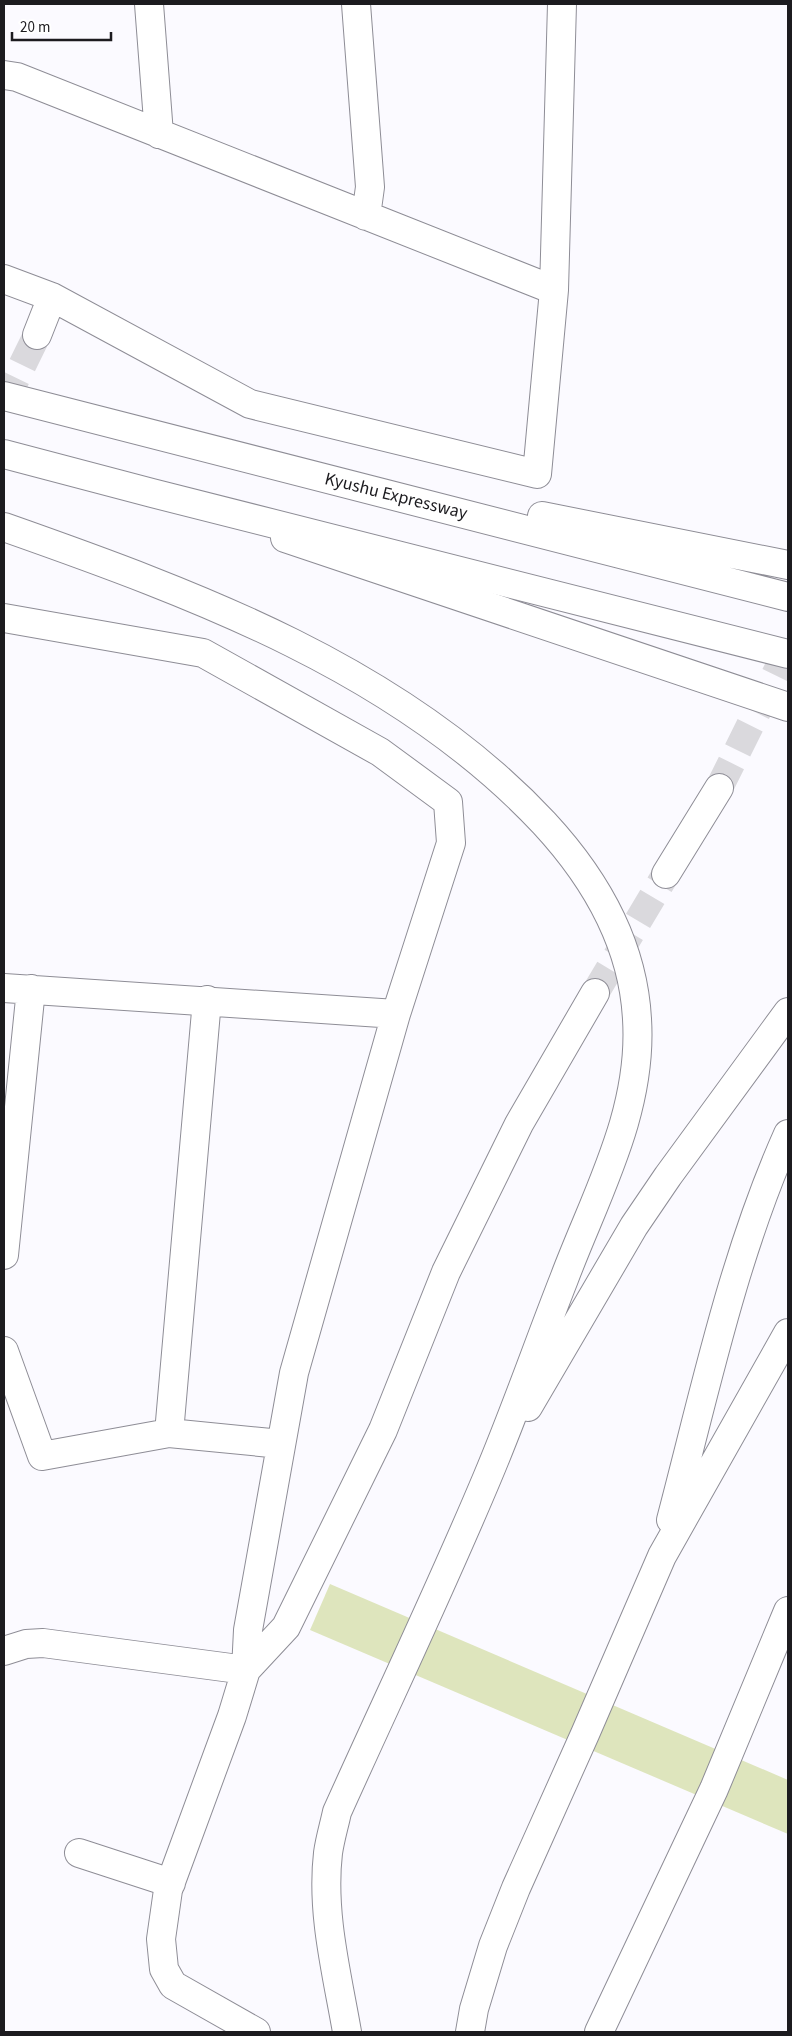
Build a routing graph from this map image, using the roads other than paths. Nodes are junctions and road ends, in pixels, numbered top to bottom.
1 (148, 4) edge
2 (356, 4) edge
3 (562, 4) edge
4 (4, 75) edge
5 (159, 134) junction
6 (366, 216) junction
7 (4, 278) edge
8 (554, 290) junction
9 (52, 297) junction
10 (37, 335) tunnel mouth
11 (4, 396) edge
12 (4, 454) edge
13 (253, 459) junction
14 (152, 494) junction
15 (4, 527) edge
16 (788, 565) edge
17 (788, 597) edge
18 (4, 618) edge
19 (788, 654) edge
20 (788, 707) edge
21 (719, 788) tunnel mouth
22 (666, 874) tunnel mouth
23 (4, 988) edge
24 (31, 989) junction
25 (595, 993) tunnel mouth
26 (207, 1000) junction
27 (788, 1012) edge
28 (396, 1014) junction
29 (788, 1134) edge
30 (4, 1255) edge
31 (788, 1333) edge
32 (4, 1351) edge
33 (169, 1433) junction
34 (282, 1444) junction
35 (487, 1478) junction
36 (662, 1556) junction
37 (787, 1610) edge
38 (4, 1651) edge
39 (246, 1670) junction
40 (79, 1853) dead end
41 (171, 1883) junction
42 (256, 2032) edge
43 (348, 2032) edge
44 (470, 2032) edge
45 (599, 2032) edge

1 - 5 main road
2 - 6 main road
3 - 8 main road
4 - 5 main road
5 - 6 main road
6 - 8 main road
7 - 9 main road
8 - 9 main road
9 - 10 main road
11 - 13 main road, Kyushu Expressway
12 - 14 main road
13 - 16 main road
13 - 17 main road, Kyushu Expressway
14 - 19 main road
14 - 20 main road
15 - 35 main road
18 - 28 main road
21 - 22 main road
23 - 24 main road
24 - 26 main road
24 - 30 main road
25 - 39 main road
26 - 28 main road
26 - 33 main road
27 - 35 main road
28 - 34 main road
29 - 36 main road
31 - 36 main road
32 - 33 main road
33 - 34 main road
34 - 39 main road
35 - 43 main road
36 - 44 main road
37 - 45 main road
38 - 39 main road
39 - 41 main road
40 - 41 main road
41 - 42 main road

